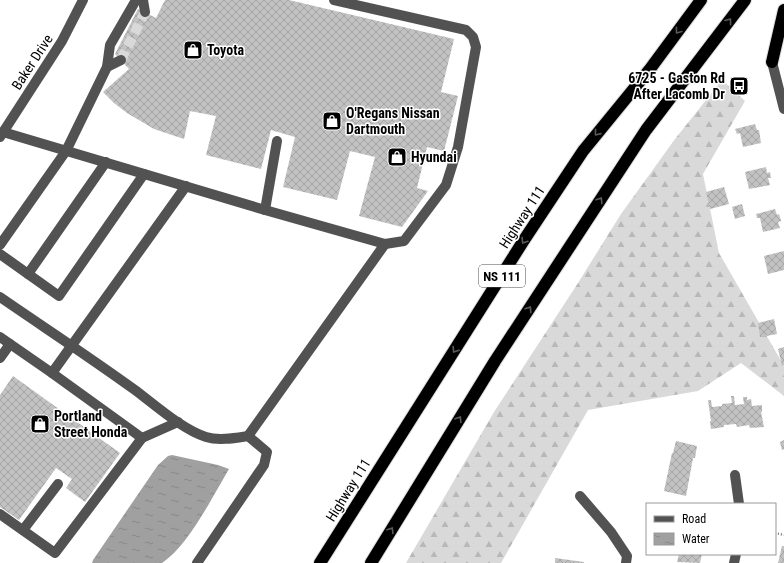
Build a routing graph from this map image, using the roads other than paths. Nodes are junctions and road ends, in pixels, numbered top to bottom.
1 (83, 0) edge
2 (136, 0) edge
3 (143, 0) edge
4 (334, 0) edge
5 (702, 0) edge
6 (745, 0) edge
7 (784, 10) edge
8 (145, 12) tunnel mouth
9 (121, 60) tunnel mouth
10 (772, 62) joint
11 (107, 67) junction
12 (784, 109) edge
13 (2, 135) edge
14 (277, 141) dead end
15 (66, 151) junction
16 (106, 162) junction
17 (144, 174) junction
18 (186, 186) junction
19 (265, 210) junction
20 (385, 244) junction
21 (0, 245) edge
22 (0, 254) edge
23 (28, 274) junction
24 (0, 297) edge
25 (0, 337) edge
26 (10, 344) junction
27 (70, 346) junction
28 (0, 358) edge
29 (52, 373) junction
30 (178, 422) junction
31 (248, 436) junction
32 (142, 438) junction
33 (734, 475) dead end
34 (58, 484) dead end
35 (580, 496) dead end
36 (739, 503) edge
37 (0, 514) edge
38 (23, 530) junction
39 (197, 563) edge
40 (320, 563) edge
41 (371, 563) edge
42 (626, 563) edge

1 - 13 street, Baker Drive
2 - 11 street
3 - 8 street
4 - 20 street
5 -> 40 highway, Highway 111 / NS 111
41 -> 6 highway, NS 111
7 - 10 highway
9 - 11 street
10 - 12 street
11 - 15 street
13 - 15 street
14 - 19 street
15 - 16 street
15 - 21 street
16 - 17 street
16 - 23 street
17 - 18 street
17 - 23 street
18 - 19 street
18 - 27 street
19 - 20 street
20 - 31 street
22 - 23 street
24 - 27 street
25 - 26 street
26 - 28 street
26 - 29 street
27 - 29 street
27 - 30 street
29 - 32 street
30 - 31 street
30 - 32 street
31 - 39 street
32 - 38 street
33 - 36 street
34 - 38 street
35 - 42 street
37 - 38 street

